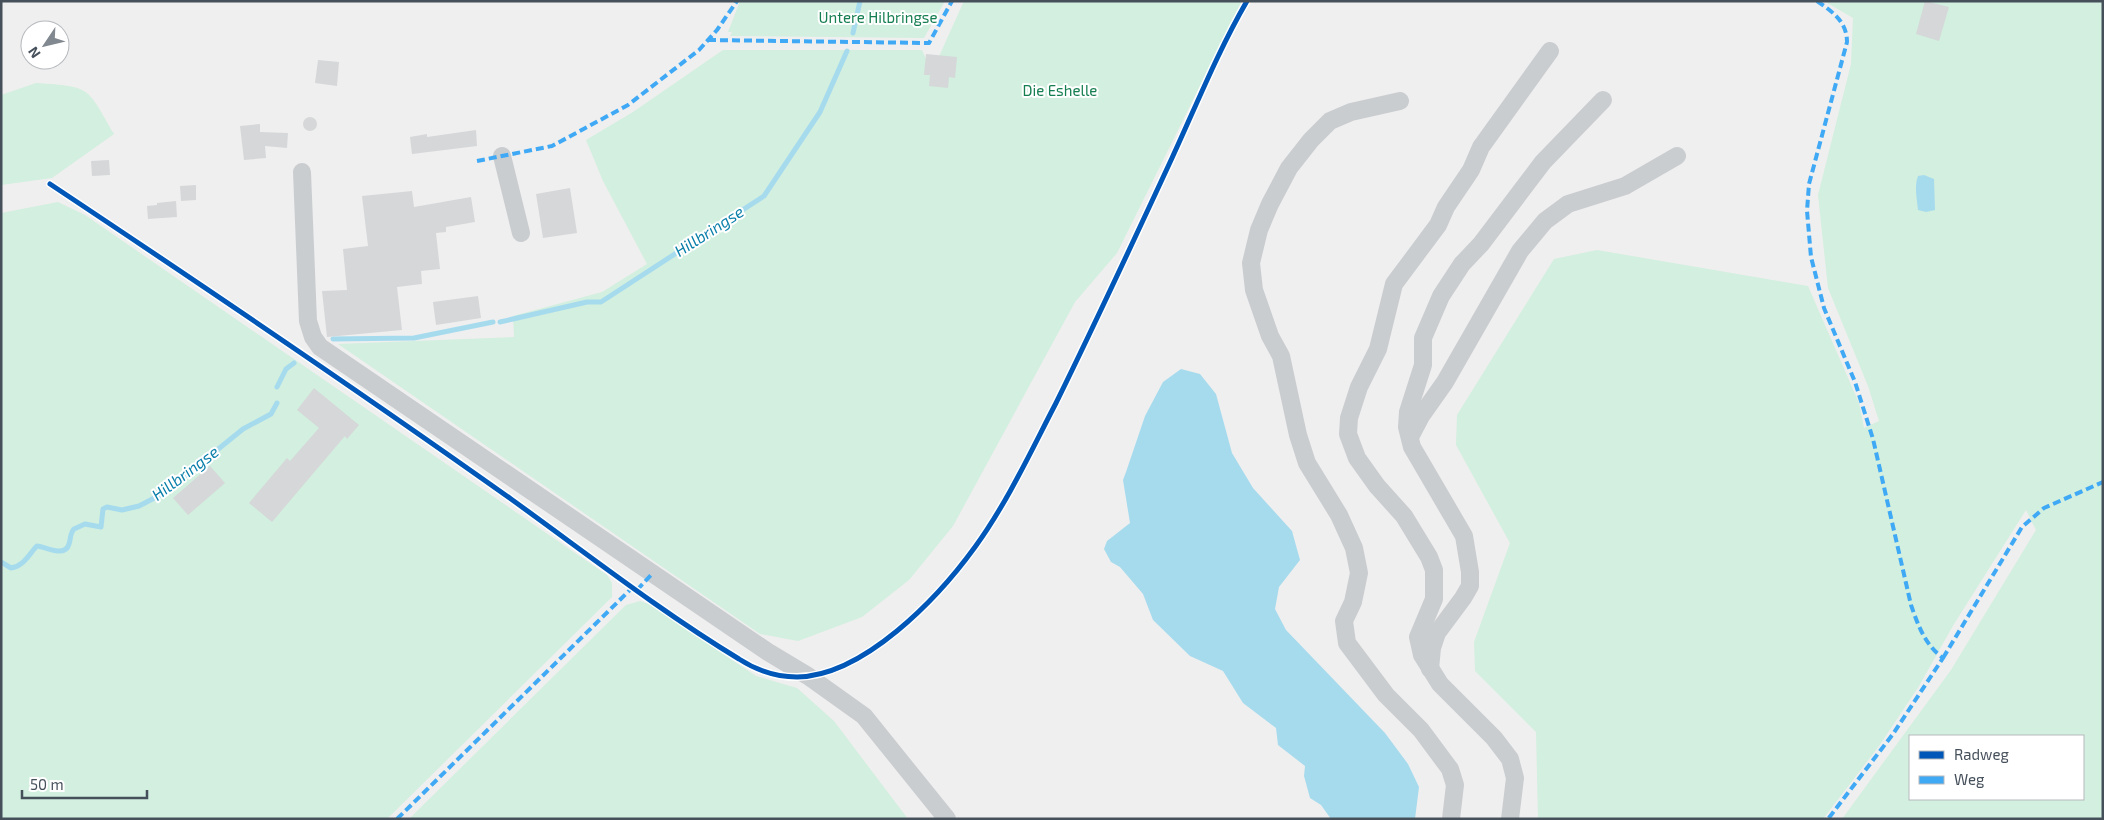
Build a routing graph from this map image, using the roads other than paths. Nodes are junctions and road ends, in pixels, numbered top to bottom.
1 (1550, 51) dead end
2 (1602, 100) dead end
3 (1400, 101) dead end
4 (502, 156) dead end
5 (1677, 156) dead end
6 (302, 172) dead end
7 (520, 234) dead end
8 (1410, 437) junction
9 (1430, 670) junction
10 (947, 819) edge
11 (1451, 819) edge
12 (1510, 819) edge

1 - 9 lane
2 - 8 lane
3 - 11 lane
4 - 7 lane
5 - 8 lane
6 - 10 lane
8 - 9 lane
9 - 12 lane

